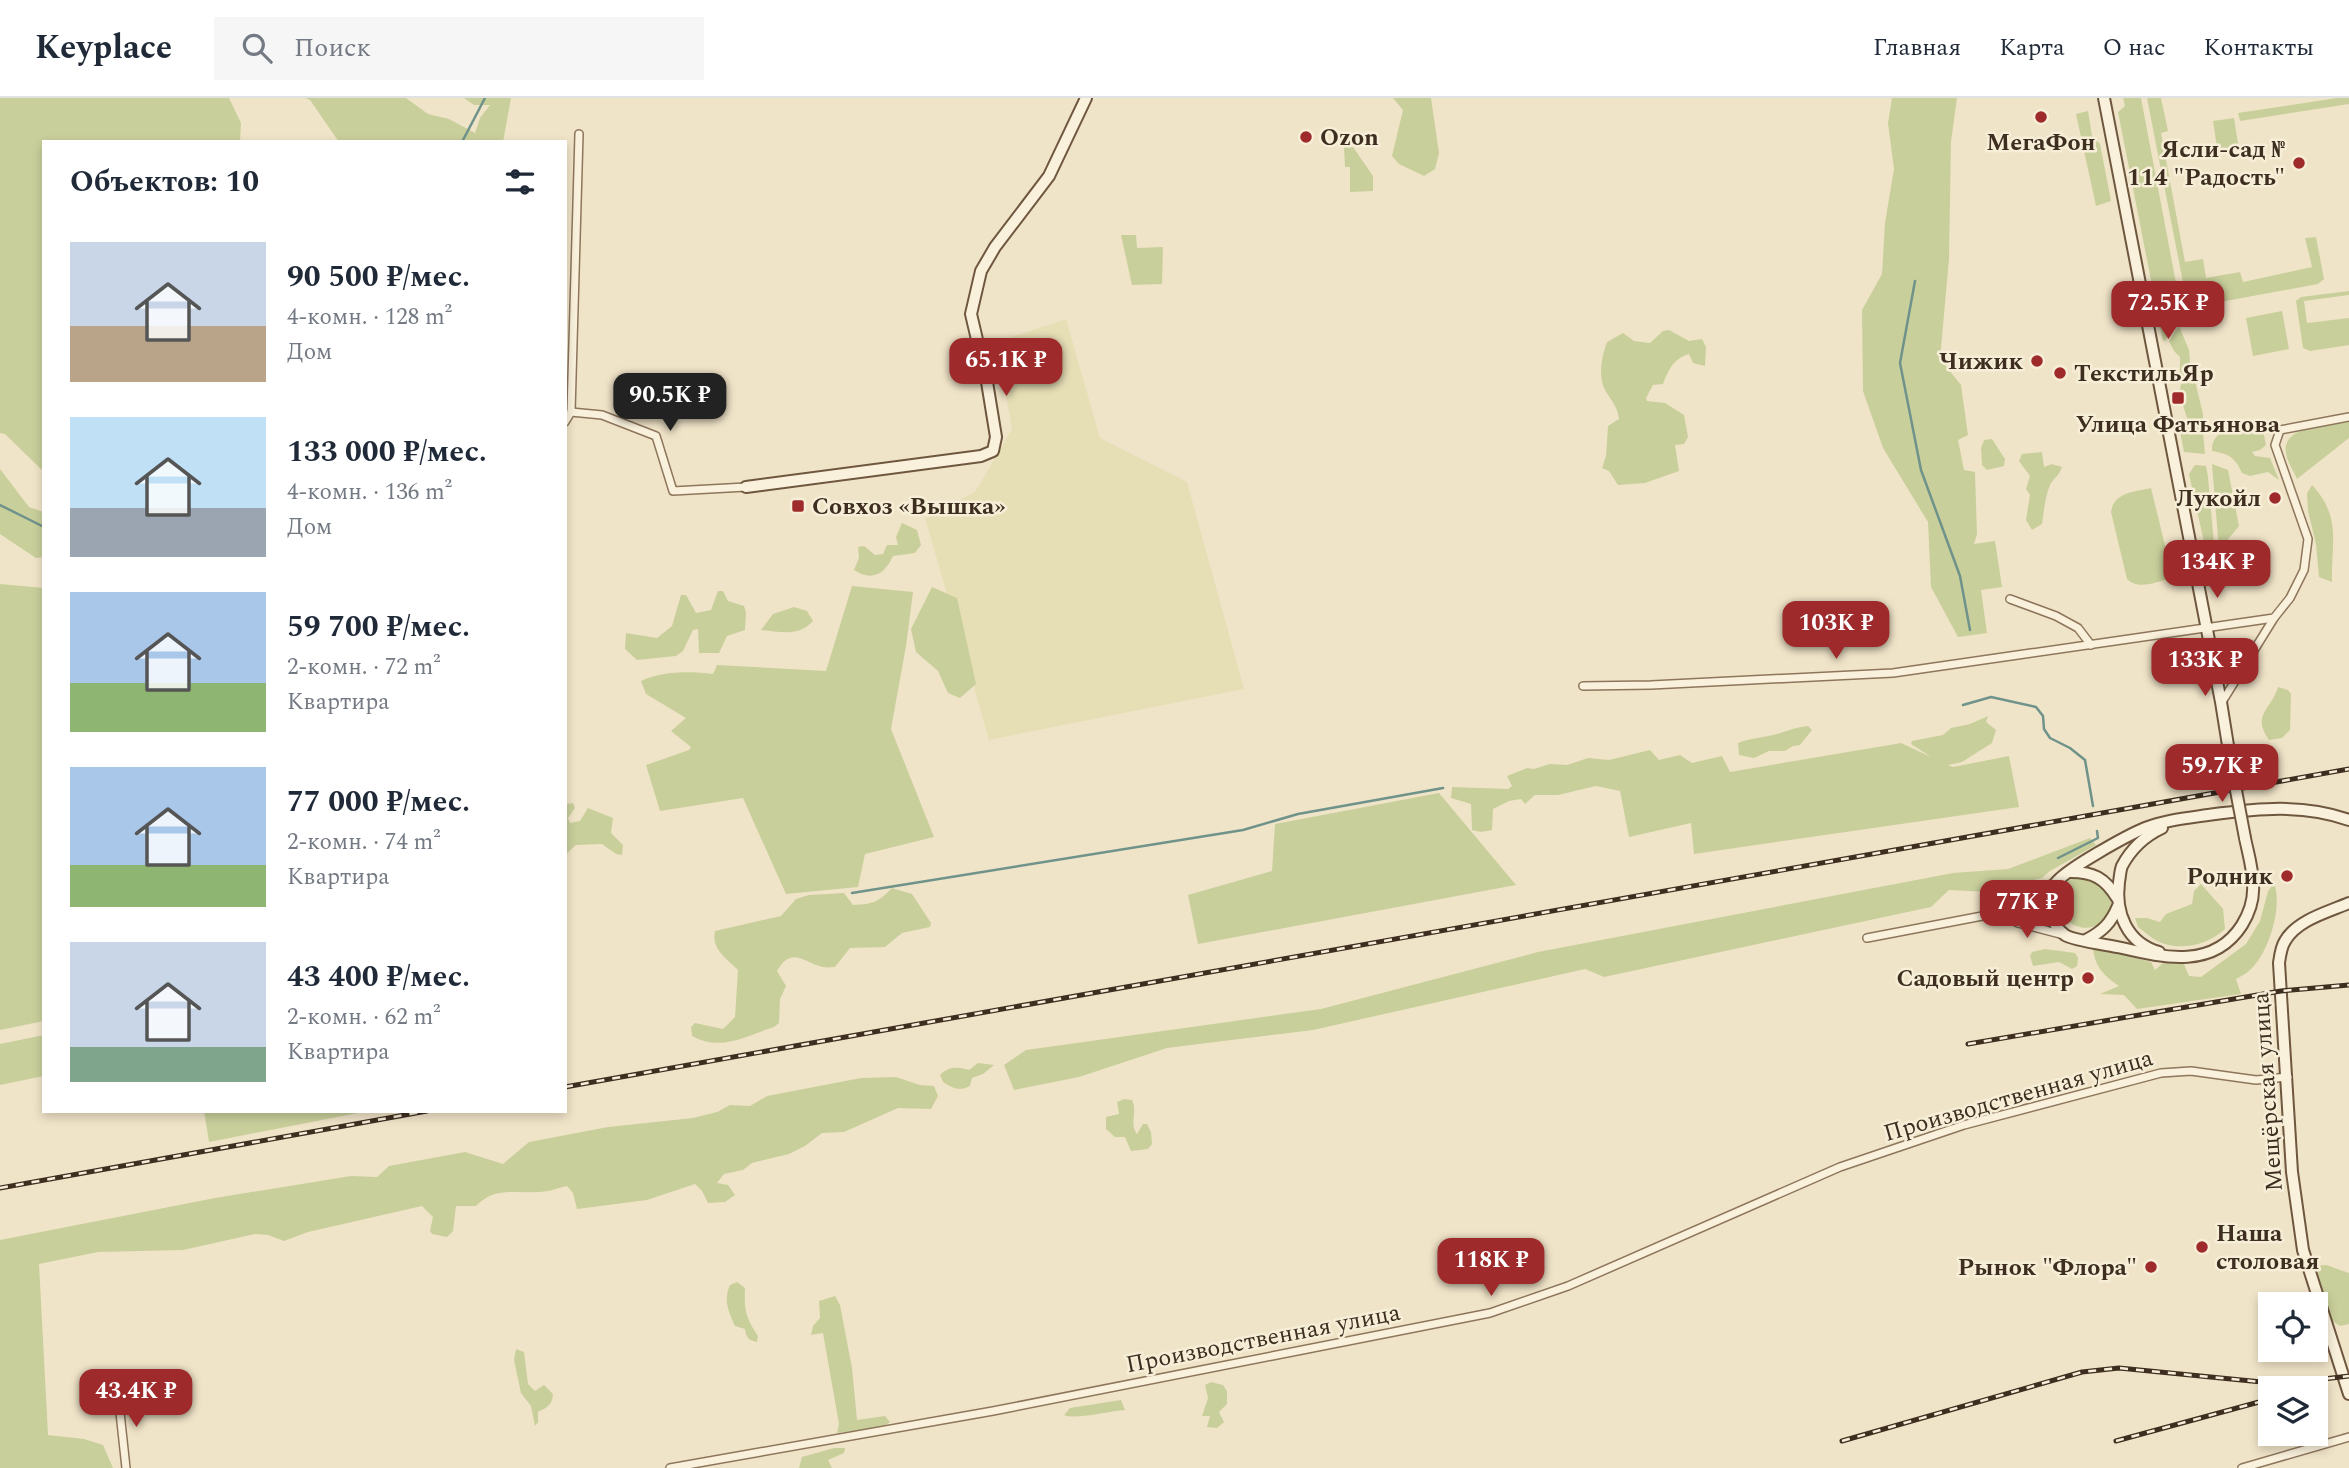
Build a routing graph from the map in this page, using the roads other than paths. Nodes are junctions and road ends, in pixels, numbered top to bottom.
1 (1086, 98) edge
2 (2104, 98) edge
3 (579, 134) dead end
4 (570, 412) junction
5 (2349, 417) edge
6 (567, 418) edge
7 (746, 487) joint
8 (2010, 599) dead end
9 (2274, 618) junction
10 (2206, 627) junction
11 (2091, 645) junction
12 (1583, 685) dead end
13 (2221, 702) junction
14 (2180, 819) junction
15 (2349, 820) edge
16 (2068, 872) junction
17 (2056, 882) junction
18 (2117, 902) junction
19 (2349, 902) edge
20 (1998, 913) junction
21 (2066, 936) junction
22 (1867, 938) dead end
23 (2086, 940) junction
24 (2180, 958) junction
25 (2288, 1077) junction
26 (118, 1394) dead end
27 (2349, 1394) edge
28 (2349, 1437) edge
29 (126, 1468) edge
30 (670, 1468) edge
31 (2242, 1468) edge

1 - 7 main road
2 - 10 main road
3 - 4 street
4 - 6 street
4 - 7 street
5 - 9 street
8 - 11 street
9 - 10 street
9 - 13 street
10 - 11 street
10 - 13 main road
11 - 12 street
13 - 24 main road, bridge
14 - 15 main road
14 - 16 main road
14 - 18 main road
16 - 17 main road
16 - 18 main road
17 - 20 street
17 - 21 main road
18 - 23 main road
18 - 24 main road
19 - 25 main road, Мещёрская улица
20 - 21 street
20 - 22 street
21 - 23 main road
23 - 24 main road
25 - 27 main road, Мещёрская улица
25 - 30 street, Производственная улица
26 - 29 street
28 - 31 street

